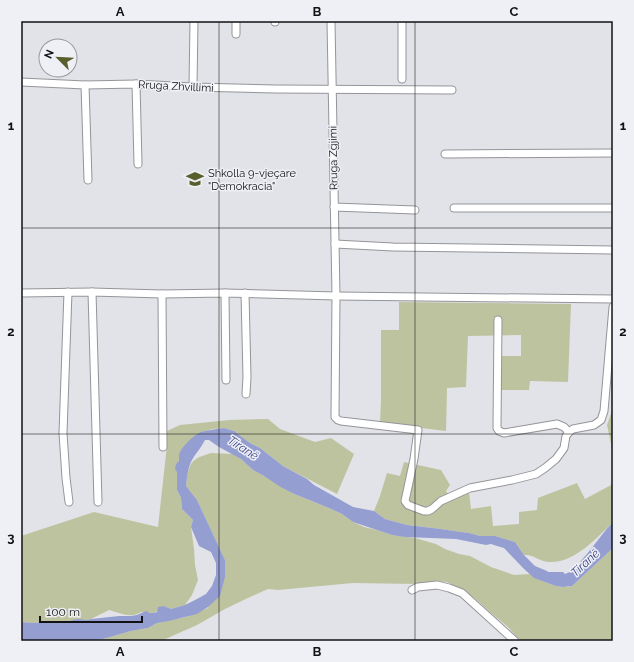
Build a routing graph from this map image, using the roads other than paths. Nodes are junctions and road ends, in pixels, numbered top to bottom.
1 (194, 21) edge
2 (236, 21) edge
3 (331, 21) edge
4 (402, 21) edge
5 (236, 34) dead end
6 (402, 79) dead end
7 (21, 82) edge
8 (136, 84) junction
9 (85, 85) junction
10 (193, 87) junction
11 (332, 90) junction
12 (452, 90) dead end
13 (613, 153) edge
14 (445, 154) dead end
15 (138, 164) dead end
16 (88, 180) dead end
17 (334, 207) junction
18 (454, 208) dead end
19 (613, 208) edge
20 (415, 210) dead end
21 (335, 244) junction
22 (613, 250) edge
23 (68, 292) junction
24 (92, 292) junction
25 (21, 293) edge
26 (225, 293) junction
27 (245, 293) junction
28 (162, 294) junction
29 (336, 296) junction
30 (613, 299) edge
31 (613, 307) edge
32 (498, 320) dead end
33 (226, 380) dead end
34 (246, 394) dead end
35 (568, 432) junction
36 (163, 447) dead end
37 (69, 502) dead end
38 (98, 502) dead end
39 (412, 590) dead end
40 (515, 641) edge

1 - 10 street
2 - 5 street
3 - 11 street, Rruga Zgjimi
4 - 6 street
7 - 9 street, Rruga Zhvillimi
8 - 9 street, Rruga Zhvillimi
8 - 10 street, Rruga Zhvillimi
8 - 15 street
9 - 16 street
10 - 11 street, Rruga Zhvillimi
11 - 12 street, Rruga Zhvillimi
11 - 17 street, Rruga Zgjimi
13 - 14 street
17 - 20 street
17 - 21 street, Rruga Zgjimi
18 - 19 street
21 - 22 street
21 - 29 street, Rruga Zgjimi
23 - 24 street
23 - 25 street
23 - 37 street
24 - 28 street
24 - 38 street
26 - 27 street
26 - 28 street
26 - 33 street
27 - 29 street
27 - 34 street
28 - 36 street
29 - 30 street
29 - 35 street, Rruga Zgjimi
31 - 35 street
32 - 35 street
39 - 40 street

